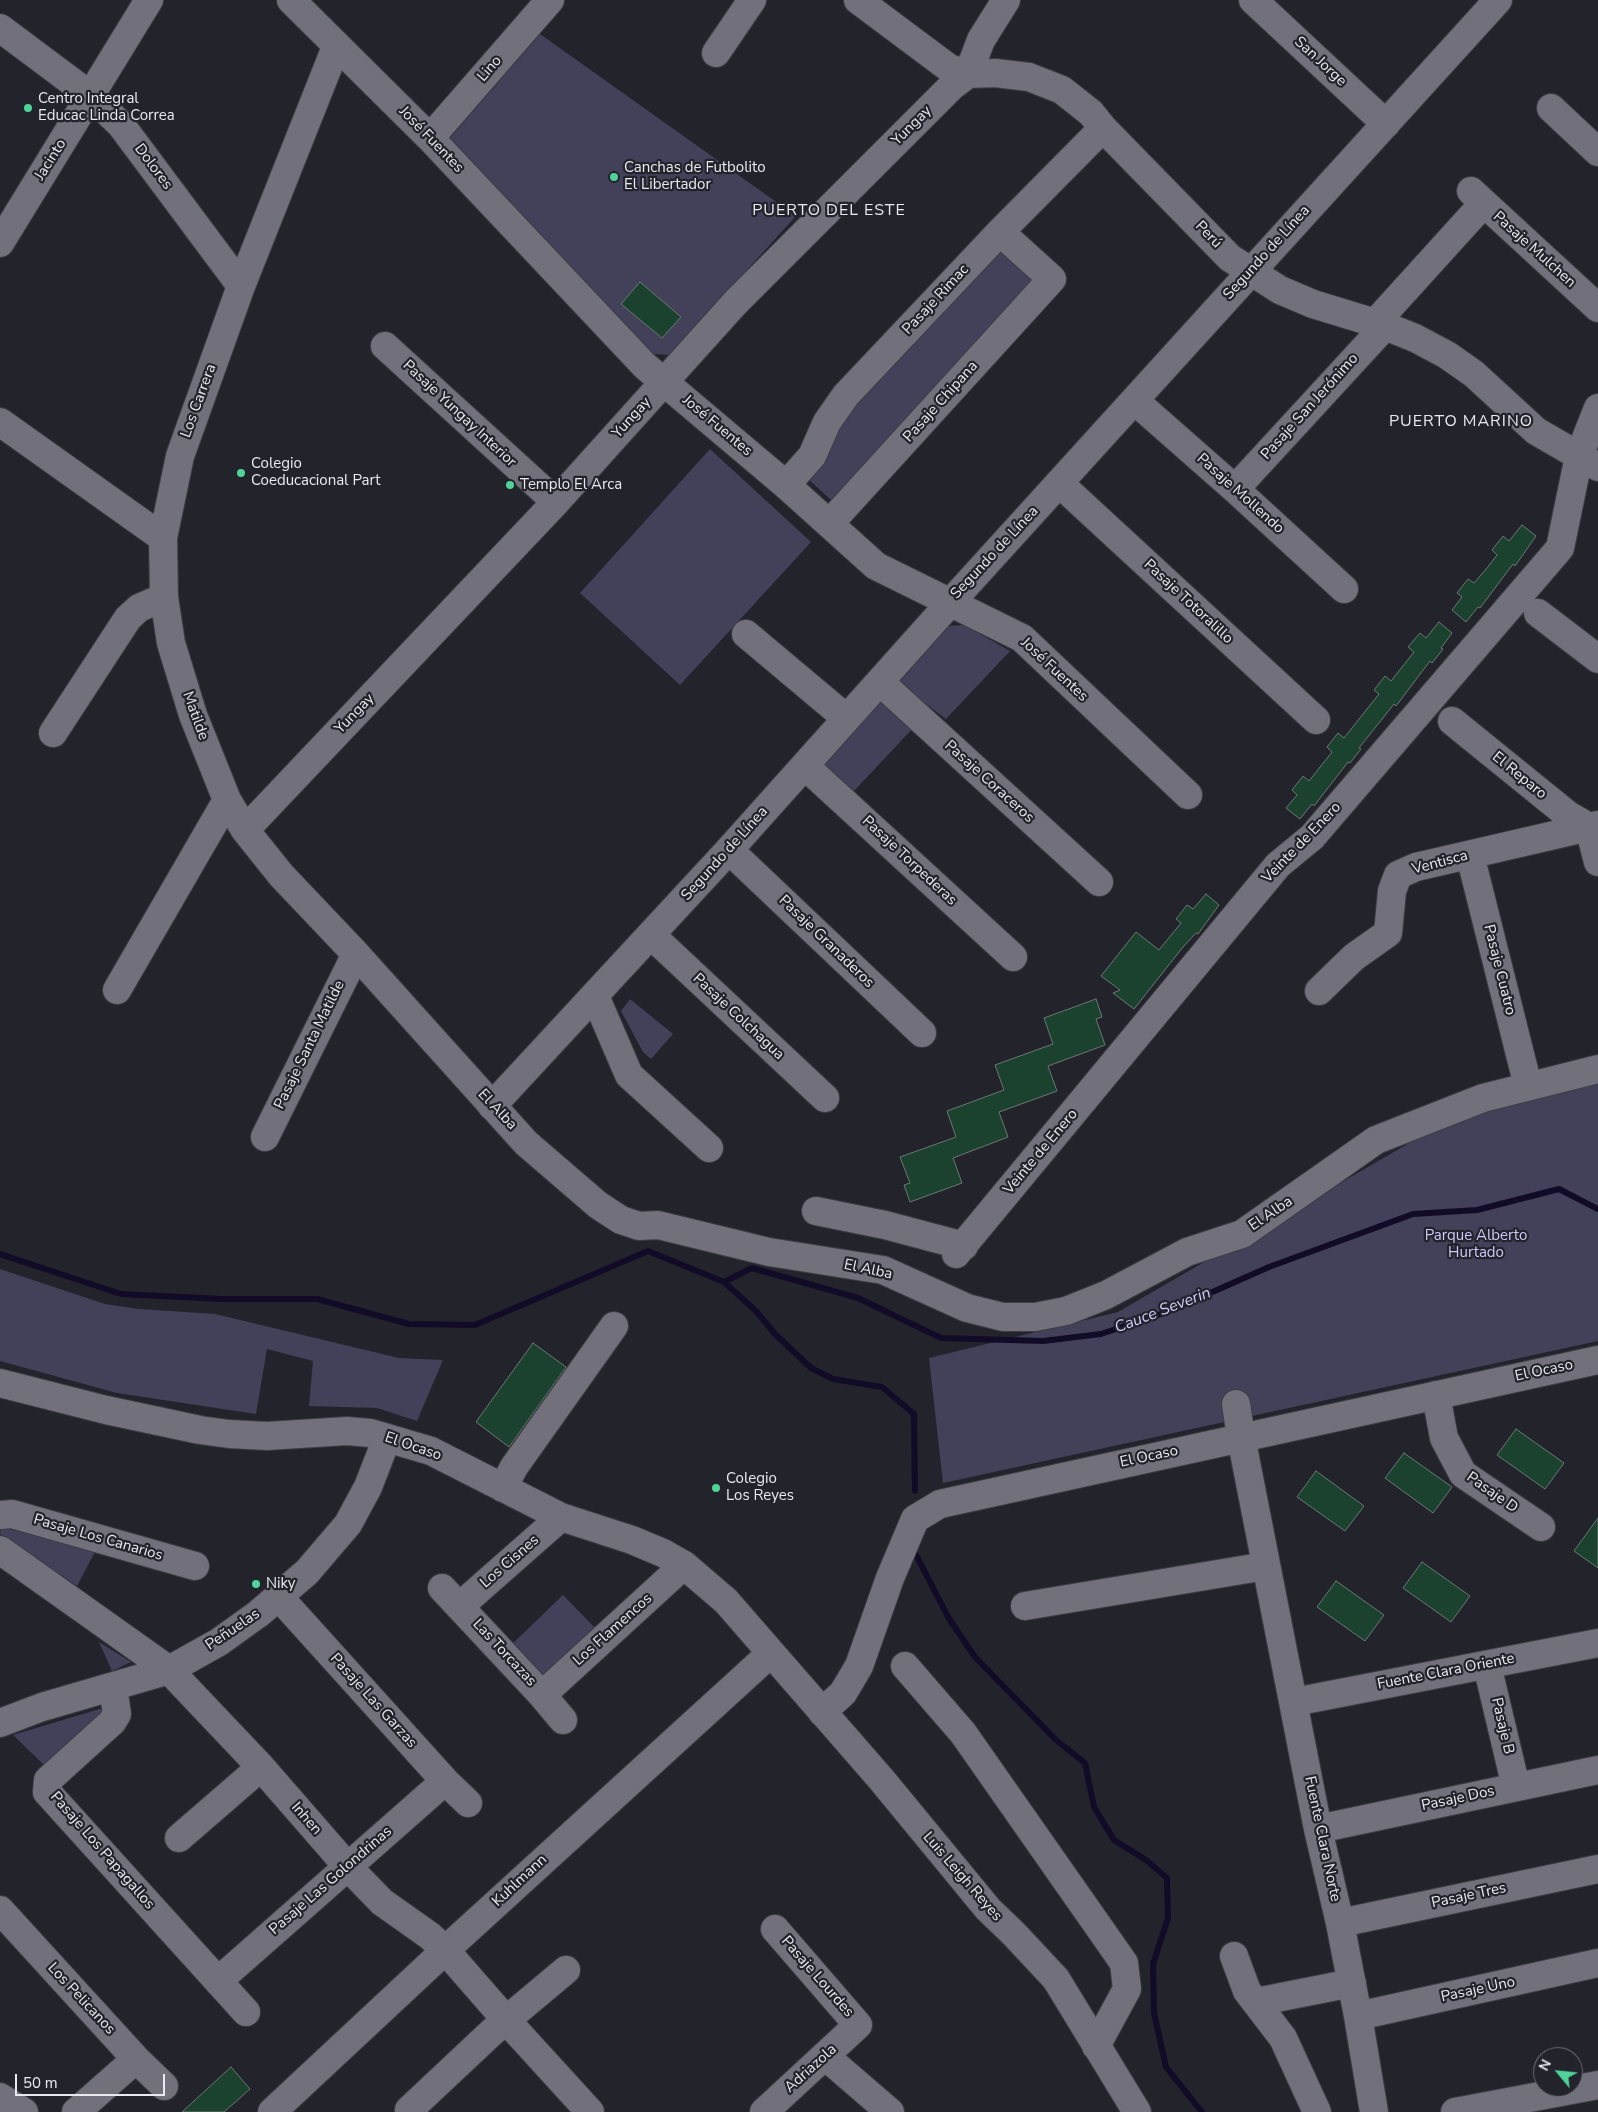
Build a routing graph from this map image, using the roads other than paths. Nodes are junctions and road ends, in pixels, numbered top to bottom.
1 (149, 0) edge
2 (291, 0) edge
3 (550, 0) edge
4 (752, 0) edge
5 (858, 0) edge
6 (1006, 0) edge
7 (1253, 0) edge
8 (1498, 0) edge
9 (0, 28) edge
10 (336, 47) junction
11 (716, 53) dead end
12 (968, 74) junction
13 (91, 96) junction
14 (1551, 108) dead end
15 (1386, 124) junction
16 (1103, 128) junction
17 (430, 138) junction
18 (1598, 152) edge
19 (1477, 197) joint
20 (1000, 232) junction
21 (0, 243) edge
22 (1250, 272) junction
23 (241, 286) junction
24 (1598, 308) edge
25 (1380, 324) junction
26 (385, 346) dead end
27 (666, 382) junction
28 (1135, 401) junction
29 (1598, 408) edge
30 (0, 422) edge
31 (1588, 462) edge
32 (1059, 483) junction
33 (786, 484) junction
34 (1235, 489) junction
35 (556, 502) junction
36 (829, 524) junction
37 (163, 538) junction
38 (1344, 589) dead end
39 (164, 597) junction
40 (950, 603) junction
41 (1538, 613) dead end
42 (746, 634) dead end
43 (1598, 659) edge
44 (880, 682) junction
45 (846, 718) junction
46 (1316, 720) dead end
47 (1452, 721) dead end
48 (53, 733) dead end
49 (805, 766) junction
50 (1188, 795) dead end
51 (227, 800) junction
52 (1594, 826) edge
53 (245, 830) junction
54 (729, 850) junction
55 (1470, 855) junction
56 (1598, 862) edge
57 (1099, 882) dead end
58 (651, 934) junction
59 (356, 954) junction
60 (1013, 957) dead end
61 (118, 990) dead end
62 (1319, 991) dead end
63 (595, 996) junction
64 (922, 1033) dead end
65 (1598, 1069) edge
66 (1528, 1086) junction
67 (825, 1098) dead end
68 (492, 1106) junction
69 (265, 1137) dead end
70 (709, 1148) dead end
71 (816, 1211) dead end
72 (614, 1326) dead end
73 (1598, 1360) edge
74 (0, 1383) edge
75 (1436, 1395) junction
76 (1236, 1404) dead end
77 (1241, 1437) junction
78 (387, 1438) junction
79 (503, 1488) junction
80 (0, 1515) edge
81 (561, 1517) junction
82 (1541, 1528) dead end
83 (0, 1550) edge
84 (195, 1566) dead end
85 (684, 1566) junction
86 (1266, 1566) junction
87 (279, 1597) junction
88 (451, 1597) joint
89 (1025, 1606) dead end
90 (1598, 1643) edge
91 (771, 1653) junction
92 (1487, 1665) junction
93 (905, 1666) dead end
94 (170, 1670) junction
95 (113, 1687) junction
96 (542, 1695) junction
97 (1294, 1702) junction
98 (822, 1712) junction
99 (563, 1720) dead end
100 (0, 1723) edge
101 (261, 1767) junction
102 (1598, 1770) edge
103 (445, 1781) junction
104 (1516, 1787) junction
105 (468, 1803) dead end
106 (1318, 1829) junction
107 (178, 1838) dead end
108 (348, 1866) junction
109 (1598, 1869) edge
110 (0, 1910) edge
111 (1340, 1923) junction
112 (775, 1929) dead end
113 (446, 1951) junction
114 (1234, 1956) dead end
115 (1598, 1964) edge
116 (566, 1970) dead end
117 (218, 1981) junction
118 (1352, 1983) junction
119 (1256, 2002) junction
120 (246, 2012) dead end
121 (1358, 2016) junction
122 (507, 2021) junction
123 (858, 2026) joint
124 (1096, 2046) junction
125 (825, 2056) junction
126 (136, 2059) junction
127 (1598, 2085) edge
128 (164, 2086) dead end
129 (0, 2097) edge
130 (1517, 2106) edge
131 (409, 2110) dead end
132 (24, 2112) edge
133 (76, 2112) edge
134 (272, 2112) edge
135 (590, 2112) edge
136 (764, 2112) edge
137 (890, 2112) edge
138 (1137, 2112) edge
139 (1317, 2112) edge
140 (1374, 2112) edge
141 (1455, 2112) edge

1 - 13 street, Jacinto
2 - 10 street, José Fuentes
3 - 17 street, Lino
4 - 11 street
5 - 12 street, Perú
6 - 12 street
7 - 15 street, San Jorge
8 - 15 street, Segundo de Línea
9 - 13 street, Dolores
10 - 17 street, José Fuentes
10 - 23 street, Los Carrera
12 - 16 street, Perú
12 - 27 street, Yungay
13 - 21 street, Jacinto
13 - 23 street, Dolores
14 - 18 street
15 - 22 street, Segundo de Línea
16 - 20 street, Pasaje Rimac
16 - 22 street, Perú
17 - 27 street, José Fuentes
19 - 24 street, Pasaje Mulchen
19 - 25 street, Pasaje San Jerónimo
20 - 33 street, Pasaje Rimac
20 - 36 street, Pasaje Chipana
22 - 25 street, Perú
22 - 28 street, Segundo de Línea
23 - 37 street, Los Carrera
25 - 31 street, Perú
25 - 34 street, Pasaje San Jerónimo
26 - 35 street, Pasaje Yungay Interior
27 - 33 street, José Fuentes
27 - 35 street, Yungay
28 - 32 street, Segundo de Línea
28 - 34 street, Pasaje Mollendo
29 - 31 street, Veinte de Enero
30 - 37 street
31 - 71 street, Veinte de Enero
32 - 40 street, Segundo de Línea
32 - 46 street, Pasaje Totoralillo
33 - 36 street, José Fuentes
34 - 38 street, Pasaje Mollendo
35 - 53 street, Yungay
36 - 40 street, José Fuentes
37 - 39 street, Los Carrera
39 - 48 street
39 - 51 street, Matilde
40 - 44 street, Segundo de Línea
40 - 50 street, José Fuentes
41 - 43 street
42 - 45 street
44 - 45 street, Segundo de Línea
44 - 57 street, Pasaje Coraceros
45 - 49 street, Segundo de Línea
47 - 52 street, El Reparo
49 - 54 street, Segundo de Línea
49 - 60 street, Pasaje Torpederas
51 - 53 street, Matilde
51 - 61 street
52 - 55 street, Ventisca
52 - 56 street
53 - 59 street, El Alba
54 - 58 street, Segundo de Línea
54 - 64 street, Pasaje Granaderos
55 - 62 street, Ventisca
55 - 66 street, Pasaje Cuatro
58 - 63 street, Segundo de Línea
58 - 67 street, Pasaje Colchagua
59 - 68 street, El Alba
59 - 69 street, Pasaje Santa Matilde
63 - 68 street, Segundo de Línea
63 - 70 street
65 - 66 street, El Alba
66 - 68 street, El Alba
72 - 79 street
73 - 75 street, El Ocaso
74 - 78 street, El Ocaso
75 - 77 street, El Ocaso
75 - 82 street, Pasaje D
76 - 77 street, Fuente Clara Norte
77 - 86 street, Fuente Clara Norte
77 - 98 street, El Ocaso
78 - 79 street, El Ocaso
78 - 87 street, Peñuelas
79 - 81 street, El Ocaso
80 - 84 street, Pasaje Los Canarios
81 - 85 street, El Ocaso
81 - 88 street, Los Cisnes
83 - 94 street, Inhen
85 - 91 street, El Ocaso
85 - 96 street, Los Flamencos
86 - 89 street
86 - 97 street, Fuente Clara Norte
87 - 94 street, Peñuelas
87 - 103 street, Pasaje Las Garzas
88 - 96 street, Las Torcazas
90 - 92 street, Fuente Clara Oriente
91 - 98 street, Luis Leigh Reyes
91 - 113 street, Kuhlmann
92 - 97 street, Fuente Clara Oriente
92 - 104 street, Pasaje B
93 - 124 street
94 - 95 street, Peñuelas
94 - 101 street, Inhen
95 - 100 street, Peñuelas
95 - 117 street, Pasaje Los Papagallos
96 - 99 street, Las Torcazas
97 - 106 street, Fuente Clara Norte
98 - 124 street, Luis Leigh Reyes
101 - 107 street
101 - 108 street, Inhen
102 - 104 street, Pasaje Dos
103 - 105 street, Pasaje Las Garzas
103 - 108 street, Pasaje Las Golondrinas
104 - 106 street, Pasaje Dos
106 - 111 street, Fuente Clara Norte
108 - 113 street, Inhen
108 - 117 street, Pasaje Las Golondrinas
109 - 111 street, Pasaje Tres
110 - 126 street, Los Pelicanos
111 - 118 street, Fuente Clara Norte
112 - 123 street, Pasaje Lourdes
113 - 122 street, Inhen
113 - 134 street, Kuhlmann
114 - 119 street
115 - 121 street, Pasaje Uno
116 - 122 street
117 - 120 street, Pasaje Los Papagallos
118 - 119 street
118 - 121 street, Fuente Clara Norte
119 - 139 street
121 - 140 street, Fuente Clara Norte
122 - 131 street
122 - 135 street, Inhen
123 - 125 street, Adriazola
124 - 138 street, Luis Leigh Reyes
125 - 136 street, Adriazola
125 - 137 street
126 - 128 street, Los Pelicanos
126 - 133 street
127 - 130 street
129 - 132 street
130 - 141 street

